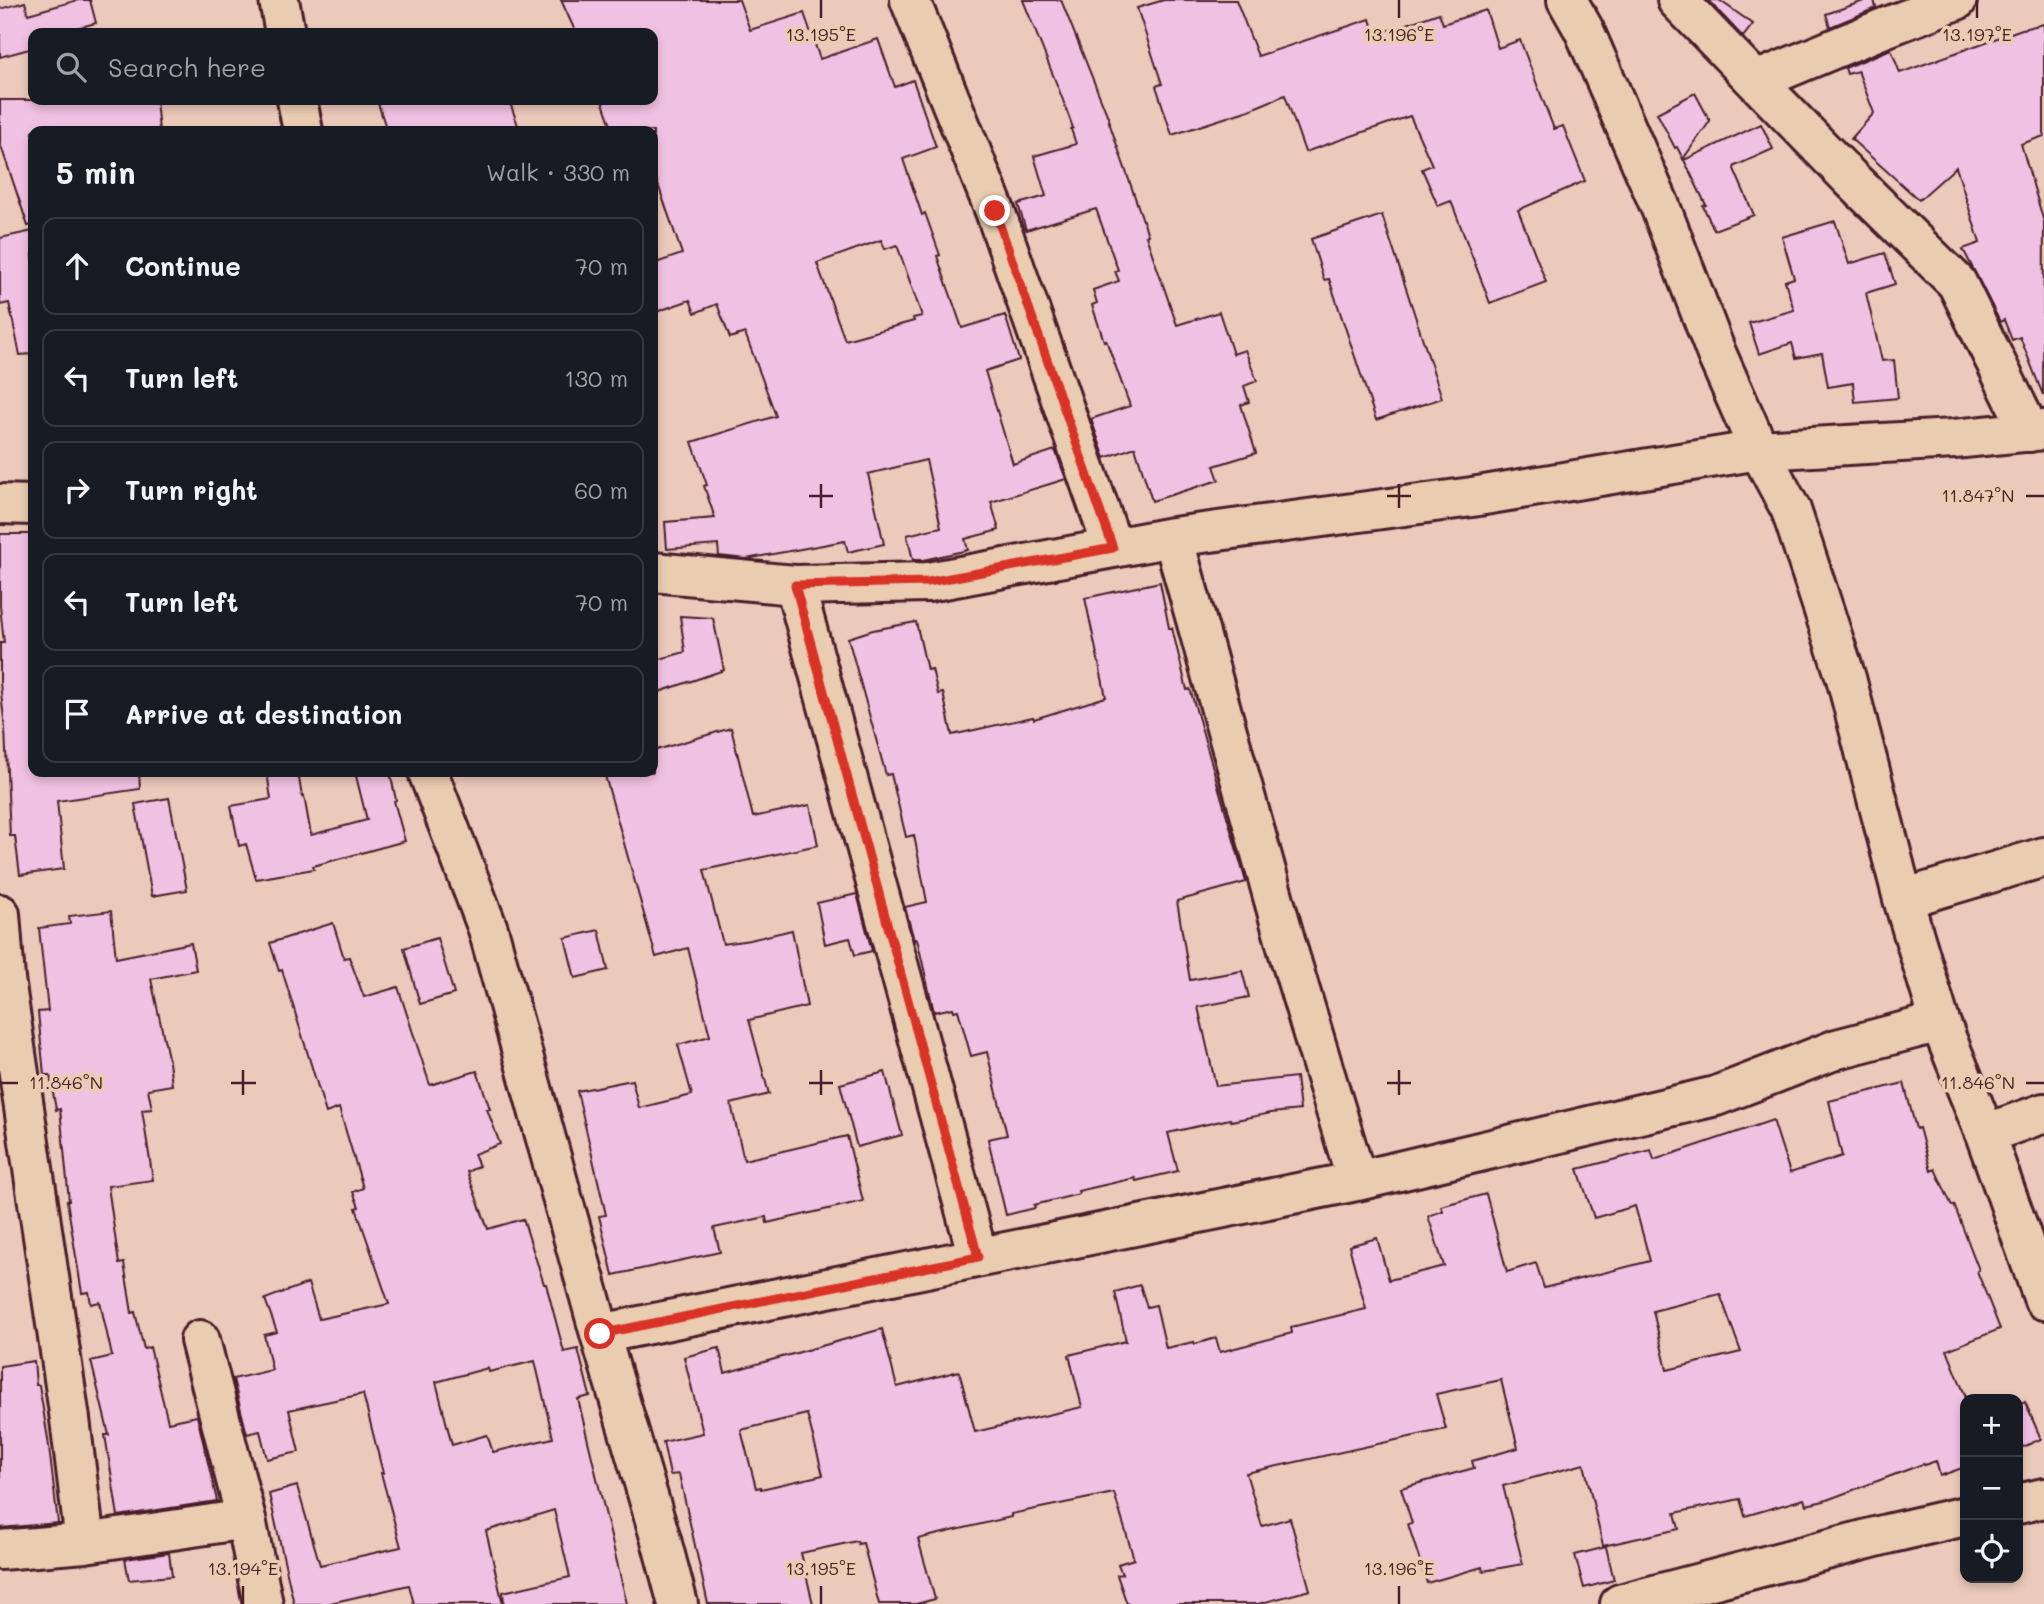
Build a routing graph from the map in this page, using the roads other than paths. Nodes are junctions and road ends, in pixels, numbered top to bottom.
1 (279, 0) edge
2 (910, 0) edge
3 (1567, 0) edge
4 (1677, 0) edge
5 (1957, 0) edge
6 (284, 28) edge
7 (1756, 82) junction
8 (298, 105) edge
9 (302, 126) edge
10 (2037, 431) edge
11 (1759, 450) junction
12 (0, 505) edge
13 (28, 505) edge
14 (1173, 537) junction
15 (1113, 548) junction
16 (658, 572) edge
17 (795, 585) junction
18 (430, 777) edge
19 (2044, 857) edge
20 (1903, 899) junction
21 (0, 914) edge
22 (1940, 1022) junction
23 (2044, 1113) edge
24 (1985, 1134) junction
25 (1357, 1181) junction
26 (978, 1257) junction
27 (2044, 1300) edge
28 (600, 1334) junction
29 (200, 1340) dead end
30 (2044, 1498) edge
31 (2023, 1503) edge
32 (1960, 1517) edge
33 (246, 1519) junction
34 (85, 1543) junction
35 (0, 1550) edge
36 (263, 1604) edge
37 (678, 1604) edge
38 (1620, 1604) edge

1 - 6 street
2 - 15 street
3 - 11 street
4 - 7 street
5 - 7 street
7 - 10 street
8 - 9 street
10 - 11 street
11 - 14 street
11 - 20 street
12 - 13 street
14 - 15 street
14 - 25 street
15 - 17 street
16 - 17 street
17 - 26 street
18 - 28 street
19 - 20 street
20 - 22 street
21 - 34 street
22 - 24 street
22 - 25 street
23 - 24 street
24 - 27 street
25 - 26 street
26 - 28 street
28 - 37 street
29 - 33 street
30 - 31 street
32 - 38 street
33 - 34 street
33 - 36 street
34 - 35 street

